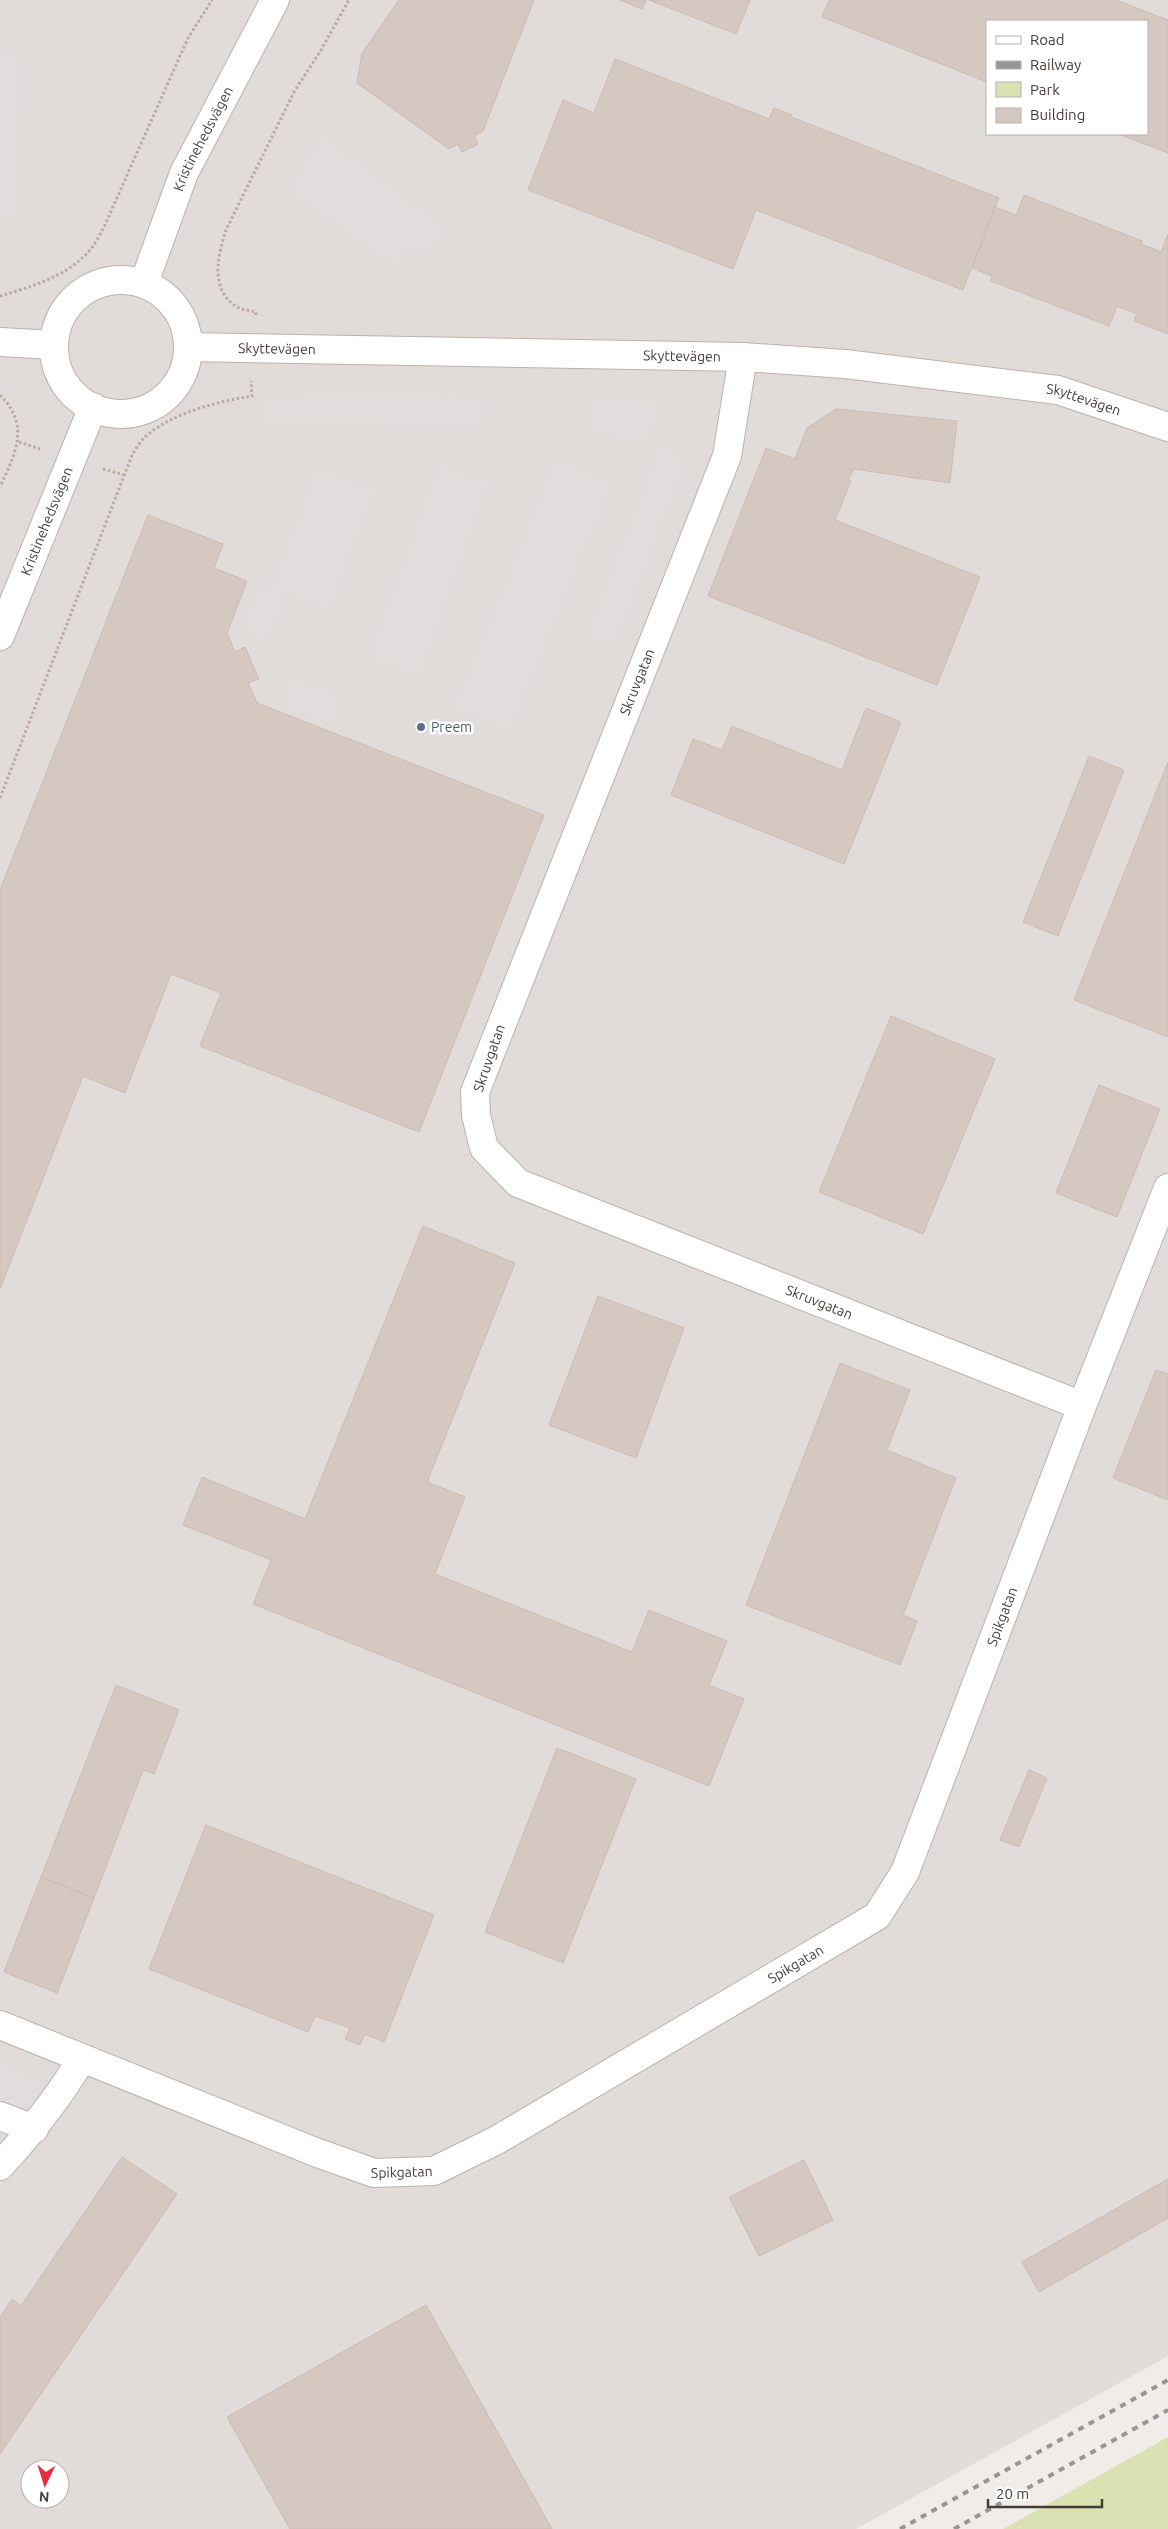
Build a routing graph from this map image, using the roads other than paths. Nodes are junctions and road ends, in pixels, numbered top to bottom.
1 (275, 0) edge
2 (144, 284) junction
3 (0, 342) edge
4 (54, 345) junction
5 (188, 347) junction
6 (743, 357) junction
7 (93, 408) junction
8 (1168, 427) edge
9 (0, 636) edge
10 (1168, 1188) edge
11 (1082, 1406) junction
12 (0, 2025) edge
13 (82, 2058) junction
14 (0, 2116) edge
15 (34, 2129) junction
16 (0, 2166) edge

1 - 2 street, Kristinehedsvägen
2 - 4 street
2 - 5 street
3 - 4 street
4 - 7 street
5 - 6 street, Skyttevägen
5 - 7 street
6 - 8 street, Skyttevägen
6 - 11 street, Skruvgatan
7 - 9 street, Kristinehedsvägen
10 - 11 street, Spikgatan
11 - 13 street, Spikgatan
12 - 13 street, Spikgatan
13 - 15 street
14 - 15 street
15 - 16 street

